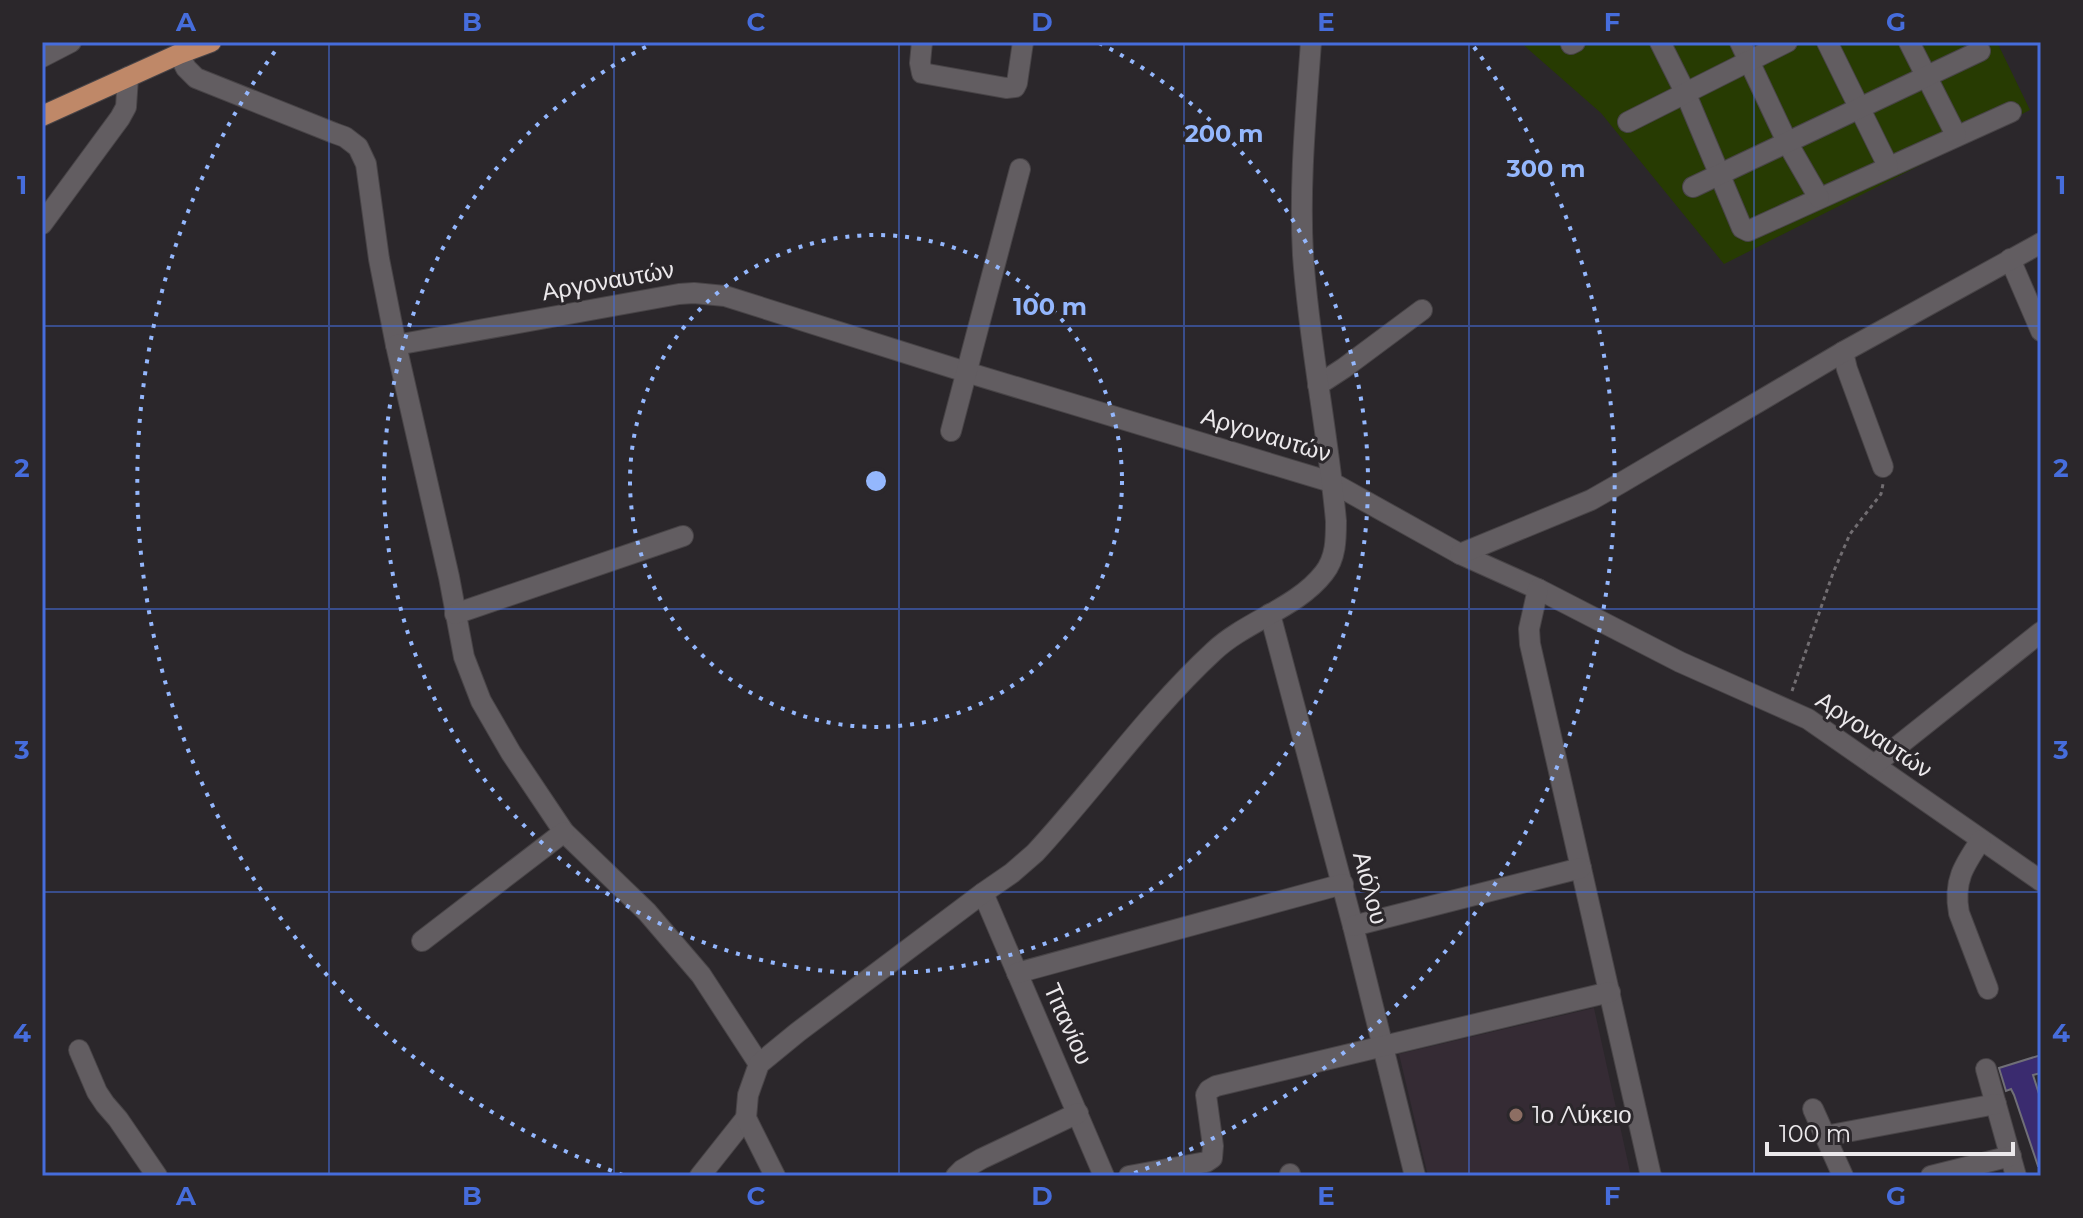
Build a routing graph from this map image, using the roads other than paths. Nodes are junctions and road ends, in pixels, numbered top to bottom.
1 (71, 42) edge
2 (211, 42) edge
3 (922, 42) edge
4 (1023, 42) edge
5 (1311, 42) edge
6 (1660, 42) edge
7 (1787, 42) edge
8 (1827, 42) edge
9 (1909, 42) edge
10 (1745, 51) edge
11 (1980, 51) dead end
12 (179, 54) junction
13 (42, 57) edge
14 (128, 77) junction
15 (1927, 77) junction
16 (1685, 92) junction
17 (1860, 109) junction
18 (2011, 112) dead end
19 (42, 116) edge
20 (1628, 122) dead end
21 (1956, 135) junction
22 (1788, 144) junction
23 (1888, 166) junction
24 (1020, 169) dead end
25 (1720, 175) junction
26 (1693, 187) dead end
27 (1819, 198) junction
28 (42, 224) edge
29 (2041, 243) edge
30 (2010, 259) junction
31 (1422, 310) dead end
32 (2041, 331) edge
33 (396, 345) junction
34 (1843, 352) junction
35 (966, 372) junction
36 (1318, 385) junction
37 (951, 431) dead end
38 (1883, 467) road end
39 (1331, 482) junction
40 (683, 536) dead end
41 (1460, 554) junction
42 (1538, 589) junction
43 (455, 614) junction
44 (1270, 614) junction
45 (2041, 632) edge
46 (1874, 765) junction
47 (564, 832) junction
48 (1981, 840) junction
49 (1581, 868) junction
50 (2041, 881) edge
51 (1343, 884) junction
52 (983, 893) junction
53 (1353, 926) junction
54 (422, 941) dead end
55 (1017, 973) junction
56 (1988, 989) dead end
57 (1610, 992) junction
58 (1384, 1047) junction
59 (79, 1050) dead end
60 (759, 1064) junction
61 (1986, 1069) dead end
62 (1996, 1104) junction
63 (1813, 1109) dead end
64 (1078, 1113) junction
65 (746, 1118) junction
66 (1825, 1136) junction
67 (2013, 1166) edge
68 (157, 1176) edge
69 (700, 1176) edge
70 (775, 1176) edge
71 (956, 1176) edge
72 (1104, 1176) edge
73 (1129, 1176) edge
74 (1415, 1176) edge
75 (1651, 1176) edge
76 (1843, 1176) edge
77 (1931, 1176) edge

1 - 13 street
2 - 12 main road
3 - 4 street
5 - 36 street
6 - 16 street
7 - 10 street
8 - 17 street
9 - 15 street
10 - 16 street
10 - 22 street
11 - 15 street
12 - 14 main road
12 - 33 street
14 - 19 main road
14 - 28 street
15 - 17 street
15 - 21 street
16 - 20 street
16 - 25 street
17 - 22 street
17 - 23 street
18 - 21 street
21 - 23 street
22 - 25 street
22 - 27 street
23 - 27 street
24 - 35 street
25 - 26 street
25 - 27 street
29 - 30 street
30 - 32 street
30 - 34 street
31 - 36 street
33 - 35 street, Αργοναυτών
33 - 43 street
34 - 38 street
34 - 41 street
35 - 37 street
35 - 39 street, Αργοναυτών
36 - 39 street
39 - 41 street, Αργοναυτών
39 - 44 street
40 - 43 street
41 - 42 street, Αργοναυτών
42 - 46 street, Αργοναυτών
42 - 49 street
43 - 47 street
44 - 51 street, Αιόλου
44 - 52 street
45 - 46 street
46 - 48 street, Αργοναυτών
47 - 54 street
47 - 60 street
48 - 50 street, Αργοναυτών
48 - 56 street
49 - 53 street
49 - 57 street
51 - 53 street, Αιόλου
51 - 55 street
52 - 55 street, Τιτανίου
52 - 60 street
53 - 58 street, Αιόλου
55 - 64 street, Τιτανίου
57 - 58 street
57 - 75 street
58 - 73 street
58 - 74 street, Αιόλου
59 - 68 street
60 - 65 street
61 - 62 street
62 - 66 street
62 - 67 street
63 - 66 street
64 - 71 street
64 - 72 street, Τιτανίου
65 - 69 street
65 - 70 street
66 - 76 street
67 - 77 street

